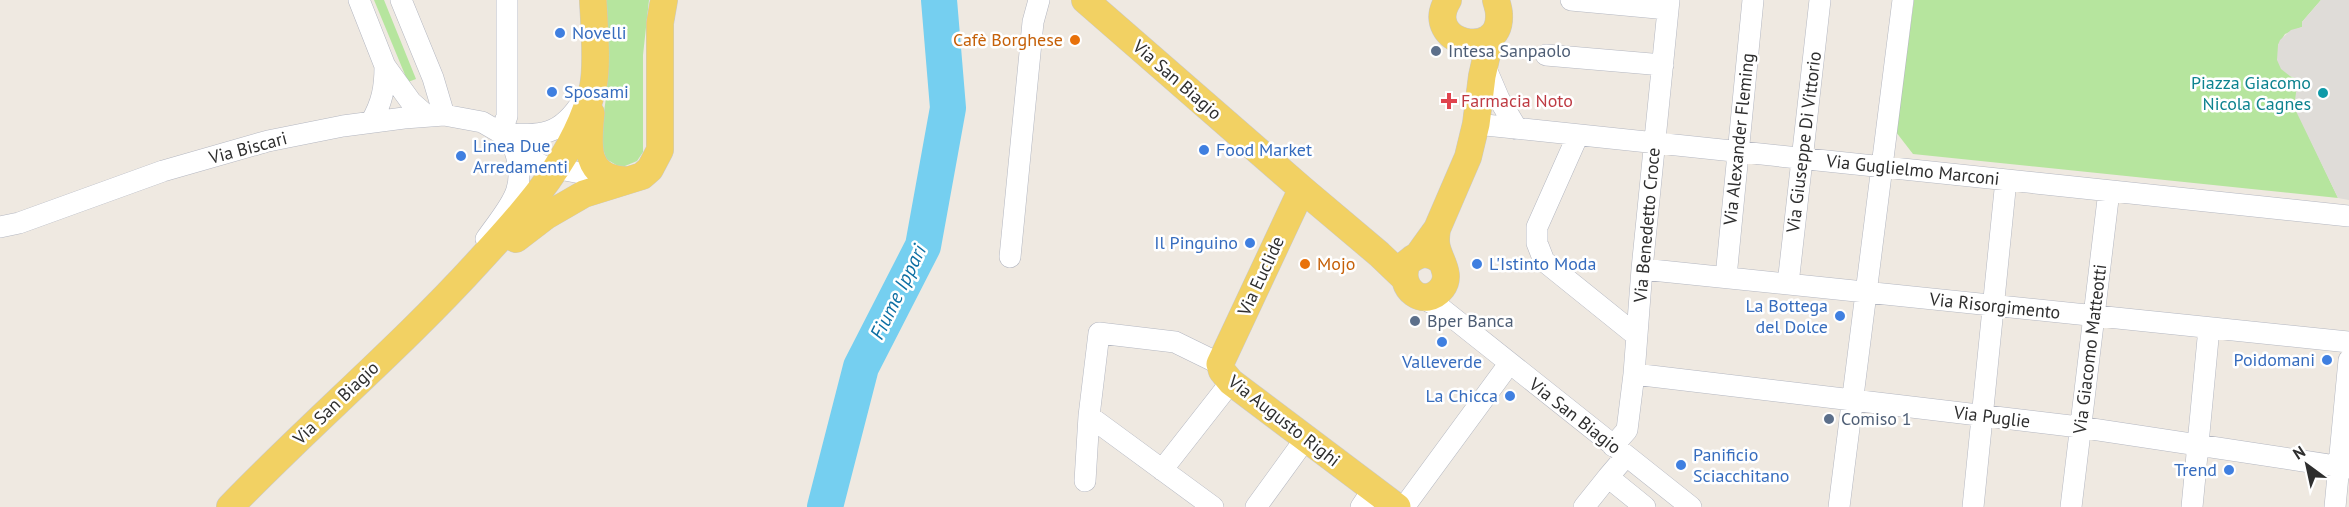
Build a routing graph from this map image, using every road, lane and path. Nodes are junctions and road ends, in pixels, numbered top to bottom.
1 (359, 0) edge
2 (401, 0) edge
3 (507, 0) edge
4 (593, 0) edge
5 (1039, 0) edge
6 (1085, 0) edge
7 (1571, 0) edge
8 (1753, 0) edge
9 (1820, 0) edge
10 (1903, 0) edge
11 (1496, 1) edge
12 (1443, 4) edge
13 (1669, 4) edge
14 (665, 8) edge
15 (1491, 36) junction
16 (1458, 41) junction
17 (1546, 55) dead end
18 (1663, 65) junction
19 (385, 66) junction
20 (1483, 70) junction
21 (594, 85) junction
22 (436, 116) junction
23 (372, 122) junction
24 (1476, 124) junction
25 (1517, 129) junction
26 (1578, 135) junction
27 (507, 141) junction
28 (1655, 143) junction
29 (1738, 152) junction
30 (1802, 159) junction
31 (1882, 167) junction
32 (556, 169) junction
33 (620, 180) junction
34 (2006, 180) junction
35 (1302, 189) junction
36 (2109, 190) junction
37 (2349, 216) edge
38 (0, 227) edge
39 (1010, 257) dead end
40 (1642, 269) junction
41 (1424, 271) junction
42 (1726, 278) junction
43 (1788, 284) junction
44 (1866, 292) junction
45 (443, 300) junction
46 (1993, 305) junction
47 (2094, 316) junction
48 (2209, 328) junction
49 (1637, 336) junction
50 (2349, 342) edge
51 (2349, 360) edge
52 (1509, 363) junction
53 (1226, 373) junction
54 (1634, 374) junction
55 (1853, 400) junction
56 (1089, 416) junction
57 (1982, 416) junction
58 (2079, 428) junction
59 (1306, 438) junction
60 (2198, 444) junction
61 (1620, 451) junction
62 (2344, 467) edge
63 (1162, 470) junction
64 (1608, 477) junction
65 (1085, 481) dead end
66 (1367, 498) edge
67 (230, 507) edge
68 (1213, 507) edge
69 (1256, 507) edge
70 (1397, 507) edge
71 (1404, 507) edge
72 (1584, 507) edge
73 (1645, 507) edge
74 (1691, 507) edge
75 (1839, 507) edge
76 (1972, 507) edge
77 (2072, 507) edge
78 (2192, 507) edge
79 (2335, 507) edge

1 - 19 street
2 - 22 street
3 - 27 street
4 - 21 main road
5 - 39 street
6 - 35 main road, Via San Biagio
7 - 13 street
8 - 29 street, Via Alexander Fleming
9 - 30 street, Via Giuseppe Di Vittorio
10 - 31 street
11 - 15 main road
12 - 16 main road
13 - 18 street, Via Benedetto Croce
14 - 33 main road
15 - 16 main road
15 - 20 main road
16 - 20 main road
17 - 18 street
18 - 28 street, Via Benedetto Croce
19 - 22 street
19 - 23 street
20 - 24 main road
20 - 25 street
21 - 27 street
21 - 32 main road
21 - 33 main road
22 - 23 street, Via Biscari
22 - 27 street, Via Biscari
23 - 38 street, Via Biscari
24 - 25 street, Via Guglielmo Marconi
24 - 41 main road
25 - 26 street, Via Guglielmo Marconi
26 - 28 street, Via Guglielmo Marconi
26 - 49 street
27 - 32 street
27 - 45 street
28 - 29 street, Via Guglielmo Marconi
28 - 40 street, Via Benedetto Croce
29 - 30 street, Via Guglielmo Marconi
29 - 42 street, Via Alexander Fleming
30 - 31 street, Via Guglielmo Marconi
30 - 43 street, Via Giuseppe Di Vittorio
31 - 34 street, Via Guglielmo Marconi
31 - 44 street
32 - 33 street
32 - 45 main road
33 - 45 main road
34 - 36 street, Via Guglielmo Marconi
34 - 46 street
35 - 41 main road, Via San Biagio
35 - 53 main road, Via Euclide
36 - 37 street, Via Guglielmo Marconi
36 - 47 street, Via Giacomo Matteotti
40 - 42 street, Via Risorgimento
40 - 49 street, Via Benedetto Croce
41 - 52 street, Via San Biagio
42 - 43 street, Via Risorgimento
43 - 44 street, Via Risorgimento
44 - 46 street, Via Risorgimento
44 - 55 street
45 - 67 main road, Via San Biagio
46 - 47 street, Via Risorgimento
46 - 57 street
47 - 48 street, Via Risorgimento
47 - 58 street, Via Giacomo Matteotti
48 - 50 street, Via Risorgimento
48 - 60 street
49 - 54 street, Via Benedetto Croce
51 - 62 street
52 - 61 street, Via San Biagio
52 - 71 street
53 - 56 street, Via Augusto Righi
53 - 59 main road, Via Augusto Righi
53 - 63 street, Via Euclide
54 - 55 street, Via Puglie
54 - 61 street, Via Benedetto Croce
55 - 57 street, Via Puglie
55 - 75 street
56 - 63 street
56 - 65 street
57 - 58 street, Via Puglie
57 - 76 street
58 - 60 street, Via Puglie
58 - 77 street, Via Giacomo Matteotti
59 - 66 main road, Via Augusto Righi
59 - 69 street
60 - 62 street, Via Puglie
60 - 78 street
61 - 64 street, Via Benedetto Croce
61 - 74 street, Via San Biagio
62 - 79 street
63 - 68 street
64 - 72 street, Via Benedetto Croce
64 - 73 street
66 - 70 main road, Via Augusto Righi

